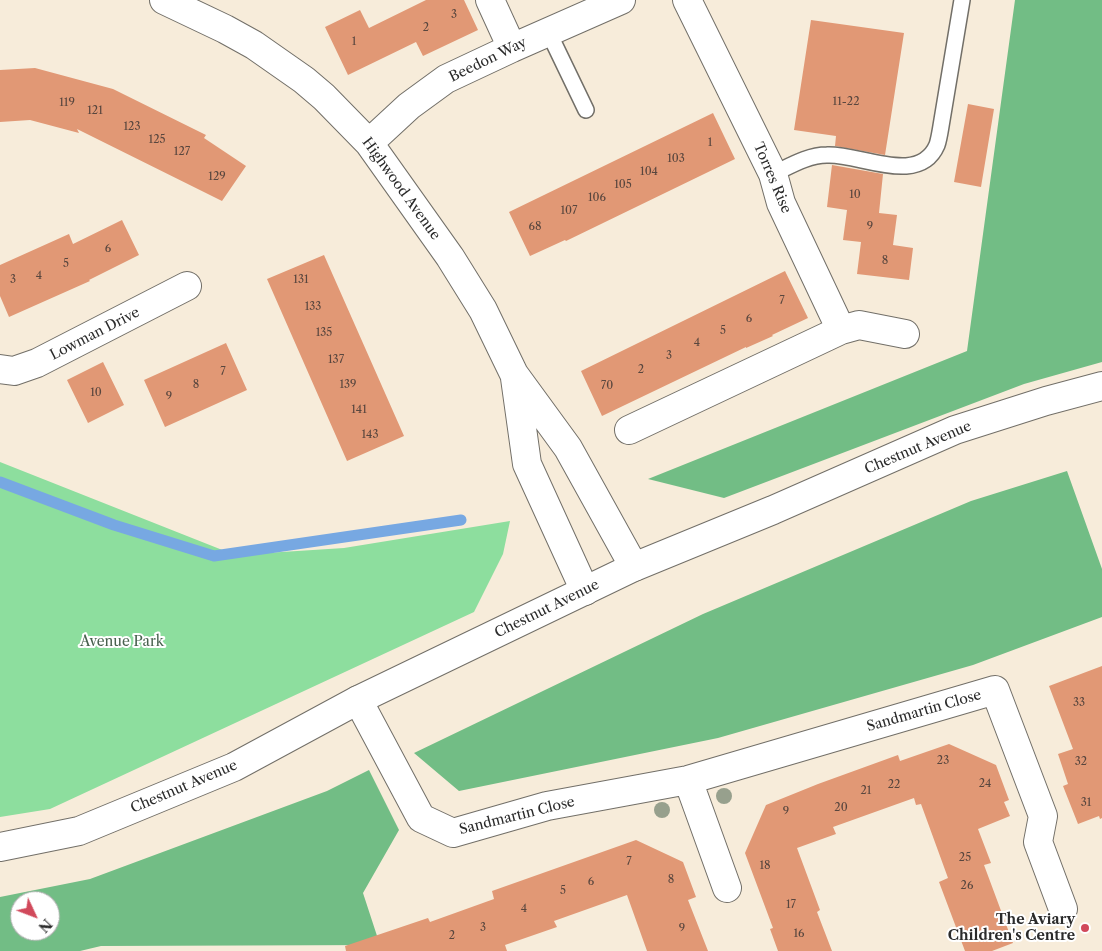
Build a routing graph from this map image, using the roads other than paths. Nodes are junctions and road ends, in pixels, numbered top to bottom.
1 (164, 0) edge
2 (490, 0) edge
3 (621, 0) edge
4 (687, 0) edge
5 (962, 0) edge
6 (548, 31) junction
7 (512, 48) junction
8 (586, 110) dead end
9 (369, 143) junction
10 (773, 174) junction
11 (187, 286) dead end
12 (841, 330) junction
13 (905, 334) dead end
14 (0, 369) edge
15 (514, 374) junction
16 (1102, 386) edge
17 (629, 430) dead end
18 (634, 567) junction
19 (585, 591) junction
20 (358, 700) junction
21 (688, 780) junction
22 (0, 847) edge
23 (726, 888) dead end
24 (1062, 909) dead end

1 - 9 street, Highwood Avenue
2 - 7 street
3 - 6 street, Beedon Way
4 - 10 street, Torres Rise
5 - 10 lane
6 - 7 street, Beedon Way
6 - 8 lane
7 - 9 street, Beedon Way
9 - 15 street, Highwood Avenue
10 - 12 street, Torres Rise
11 - 14 street, Lowman Drive
12 - 13 street
12 - 17 street
15 - 18 street, Highwood Avenue
15 - 19 street, Highwood Avenue
16 - 18 street, Chestnut Avenue
18 - 19 street, Chestnut Avenue
19 - 20 street, Chestnut Avenue
20 - 21 street, Sandmartin Close
20 - 22 street, Chestnut Avenue
21 - 23 street
21 - 24 street, Sandmartin Close

